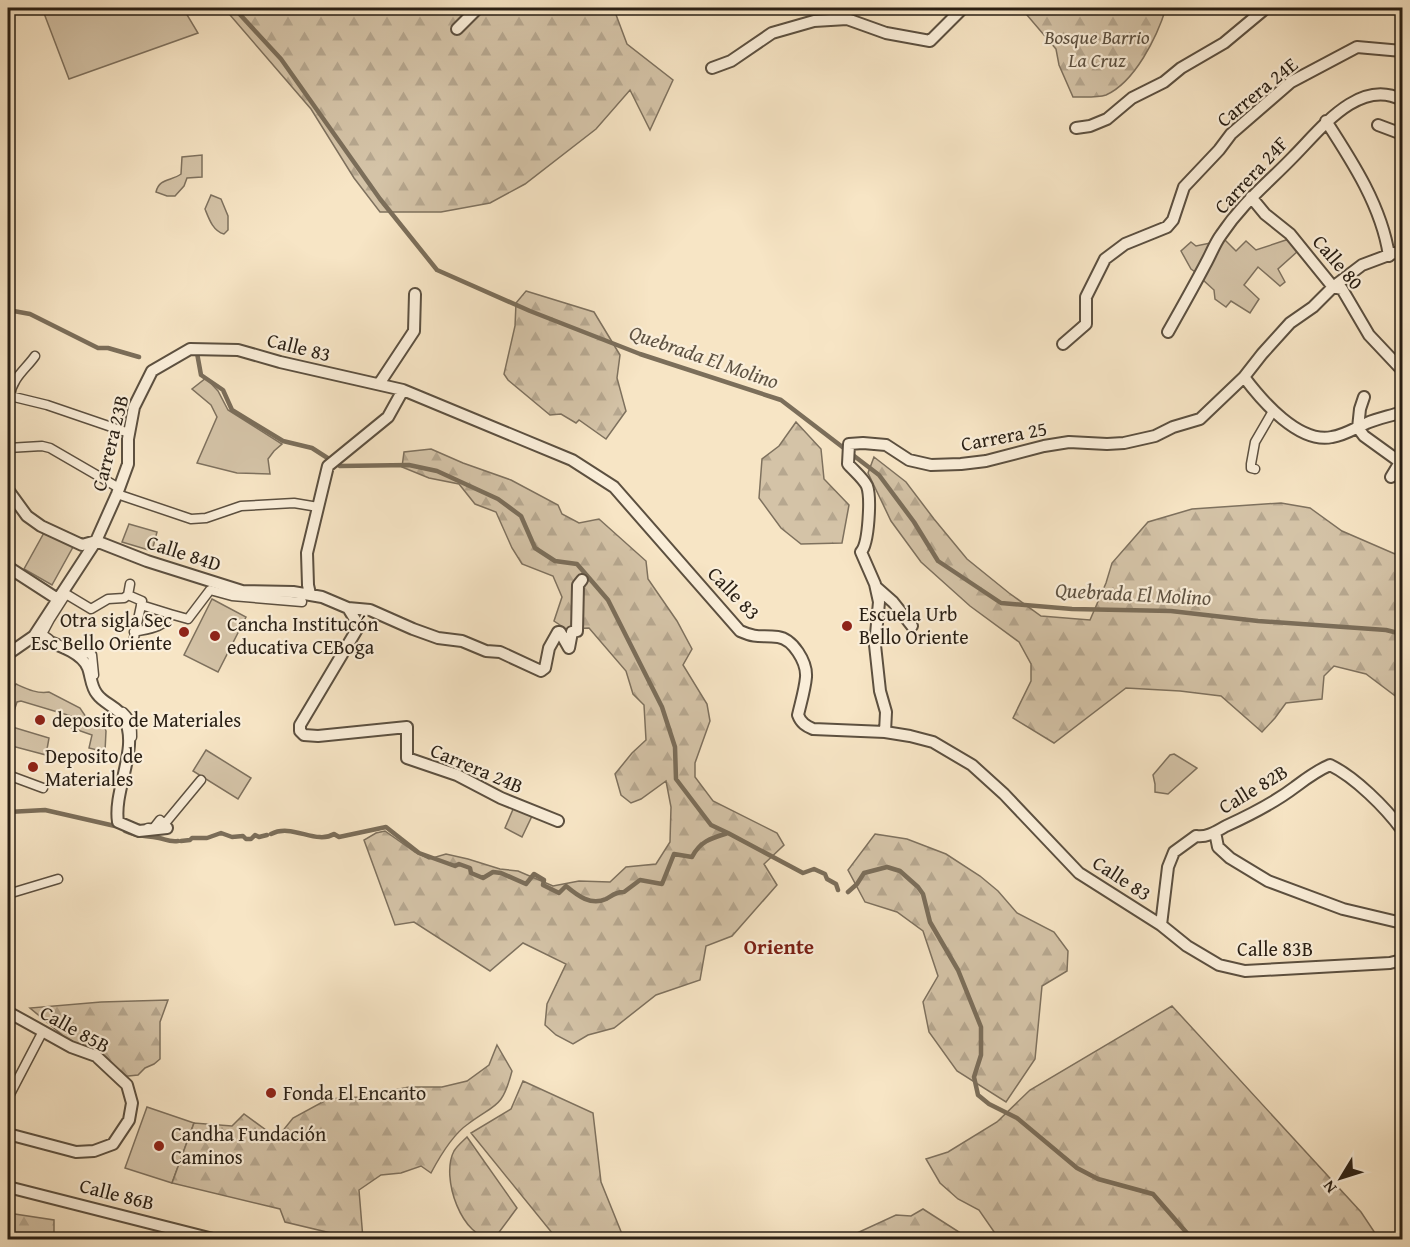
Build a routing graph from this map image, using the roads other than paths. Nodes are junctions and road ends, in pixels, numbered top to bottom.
1 (478, 8) edge
2 (963, 8) edge
3 (1266, 8) edge
4 (457, 29) dead end
5 (1402, 51) edge
6 (712, 68) dead end
7 (1402, 100) edge
8 (1326, 120) junction
9 (1378, 124) dead end
10 (1076, 128) dead end
11 (1402, 134) edge
12 (1251, 197) junction
13 (1402, 254) edge
14 (1389, 255) junction
15 (1333, 287) junction
16 (416, 294) dead end
17 (1168, 332) dead end
18 (1063, 344) dead end
19 (238, 350) joint
20 (35, 356) dead end
21 (1402, 370) edge
22 (1244, 377) junction
23 (379, 384) junction
24 (403, 390) junction
25 (9, 396) edge
26 (1364, 398) dead end
27 (1273, 411) junction
28 (1402, 412) edge
29 (1358, 428) junction
30 (129, 434) junction
31 (8, 448) edge
32 (1255, 469) dead end
33 (1391, 477) dead end
34 (8, 490) edge
35 (118, 491) junction
36 (318, 507) junction
37 (96, 541) junction
38 (8, 567) edge
39 (582, 580) dead end
40 (130, 584) dead end
41 (876, 587) junction
42 (128, 595) junction
43 (306, 598) junction
44 (59, 600) junction
45 (141, 605) junction
46 (348, 608) junction
47 (170, 614) junction
48 (912, 626) dead end
49 (34, 636) junction
50 (8, 654) edge
51 (885, 732) junction
52 (8, 775) edge
53 (201, 780) dead end
54 (43, 788) dead end
55 (558, 821) dead end
56 (164, 827) junction
57 (1402, 830) edge
58 (1215, 832) junction
59 (58, 879) dead end
60 (8, 894) edge
61 (1402, 923) edge
62 (1161, 925) junction
63 (1402, 960) edge
64 (8, 1014) edge
65 (43, 1031) junction
66 (8, 1098) edge
67 (8, 1134) edge
68 (8, 1186) edge
69 (217, 1239) edge

1 - 4 street
2 - 6 street
3 - 10 street
5 - 18 street, Carrera 24E
7 - 8 street, Carrera 24F
8 - 12 street, Carrera 24F
8 - 14 street
9 - 11 street
12 - 15 street, Calle 80
12 - 17 street, Carrera 24F
13 - 14 street, Carrera 25
14 - 15 street, Carrera 25
15 - 21 street, Calle 80
15 - 22 street, Carrera 25
16 - 23 street
19 - 23 street, Calle 83
19 - 30 street, Carrera 23B
20 - 25 street
22 - 27 street
22 - 41 street, Carrera 25
23 - 24 street, Calle 83
24 - 36 street
24 - 51 street, Calle 83
25 - 30 street
26 - 29 street
27 - 29 street
27 - 32 street
28 - 29 street
29 - 33 street
30 - 35 street, Carrera 23B
31 - 35 street
34 - 37 street, Calle 84D
35 - 36 street
35 - 37 street, Carrera 23B
36 - 43 street
37 - 43 street, Calle 84D
37 - 44 street, Carrera 23B
38 - 44 street
39 - 46 street, Calle 84D
40 - 42 street
41 - 48 street
41 - 51 street, Carrera 25
42 - 45 street
42 - 56 street
43 - 46 street, Calle 84D
43 - 47 street
44 - 49 street, Carrera 23B
45 - 47 street
45 - 47 street
46 - 55 street, Carrera 24B
49 - 50 street, Carrera 23B
49 - 56 street
51 - 62 street, Calle 83
52 - 54 street
53 - 56 street
57 - 58 street, Calle 82B
58 - 61 street
58 - 62 street, Calle 82B
59 - 60 street
62 - 63 street, Calle 83B
64 - 65 street, Calle 85B
65 - 66 street
65 - 67 street, Calle 85B
68 - 69 street, Calle 86B

